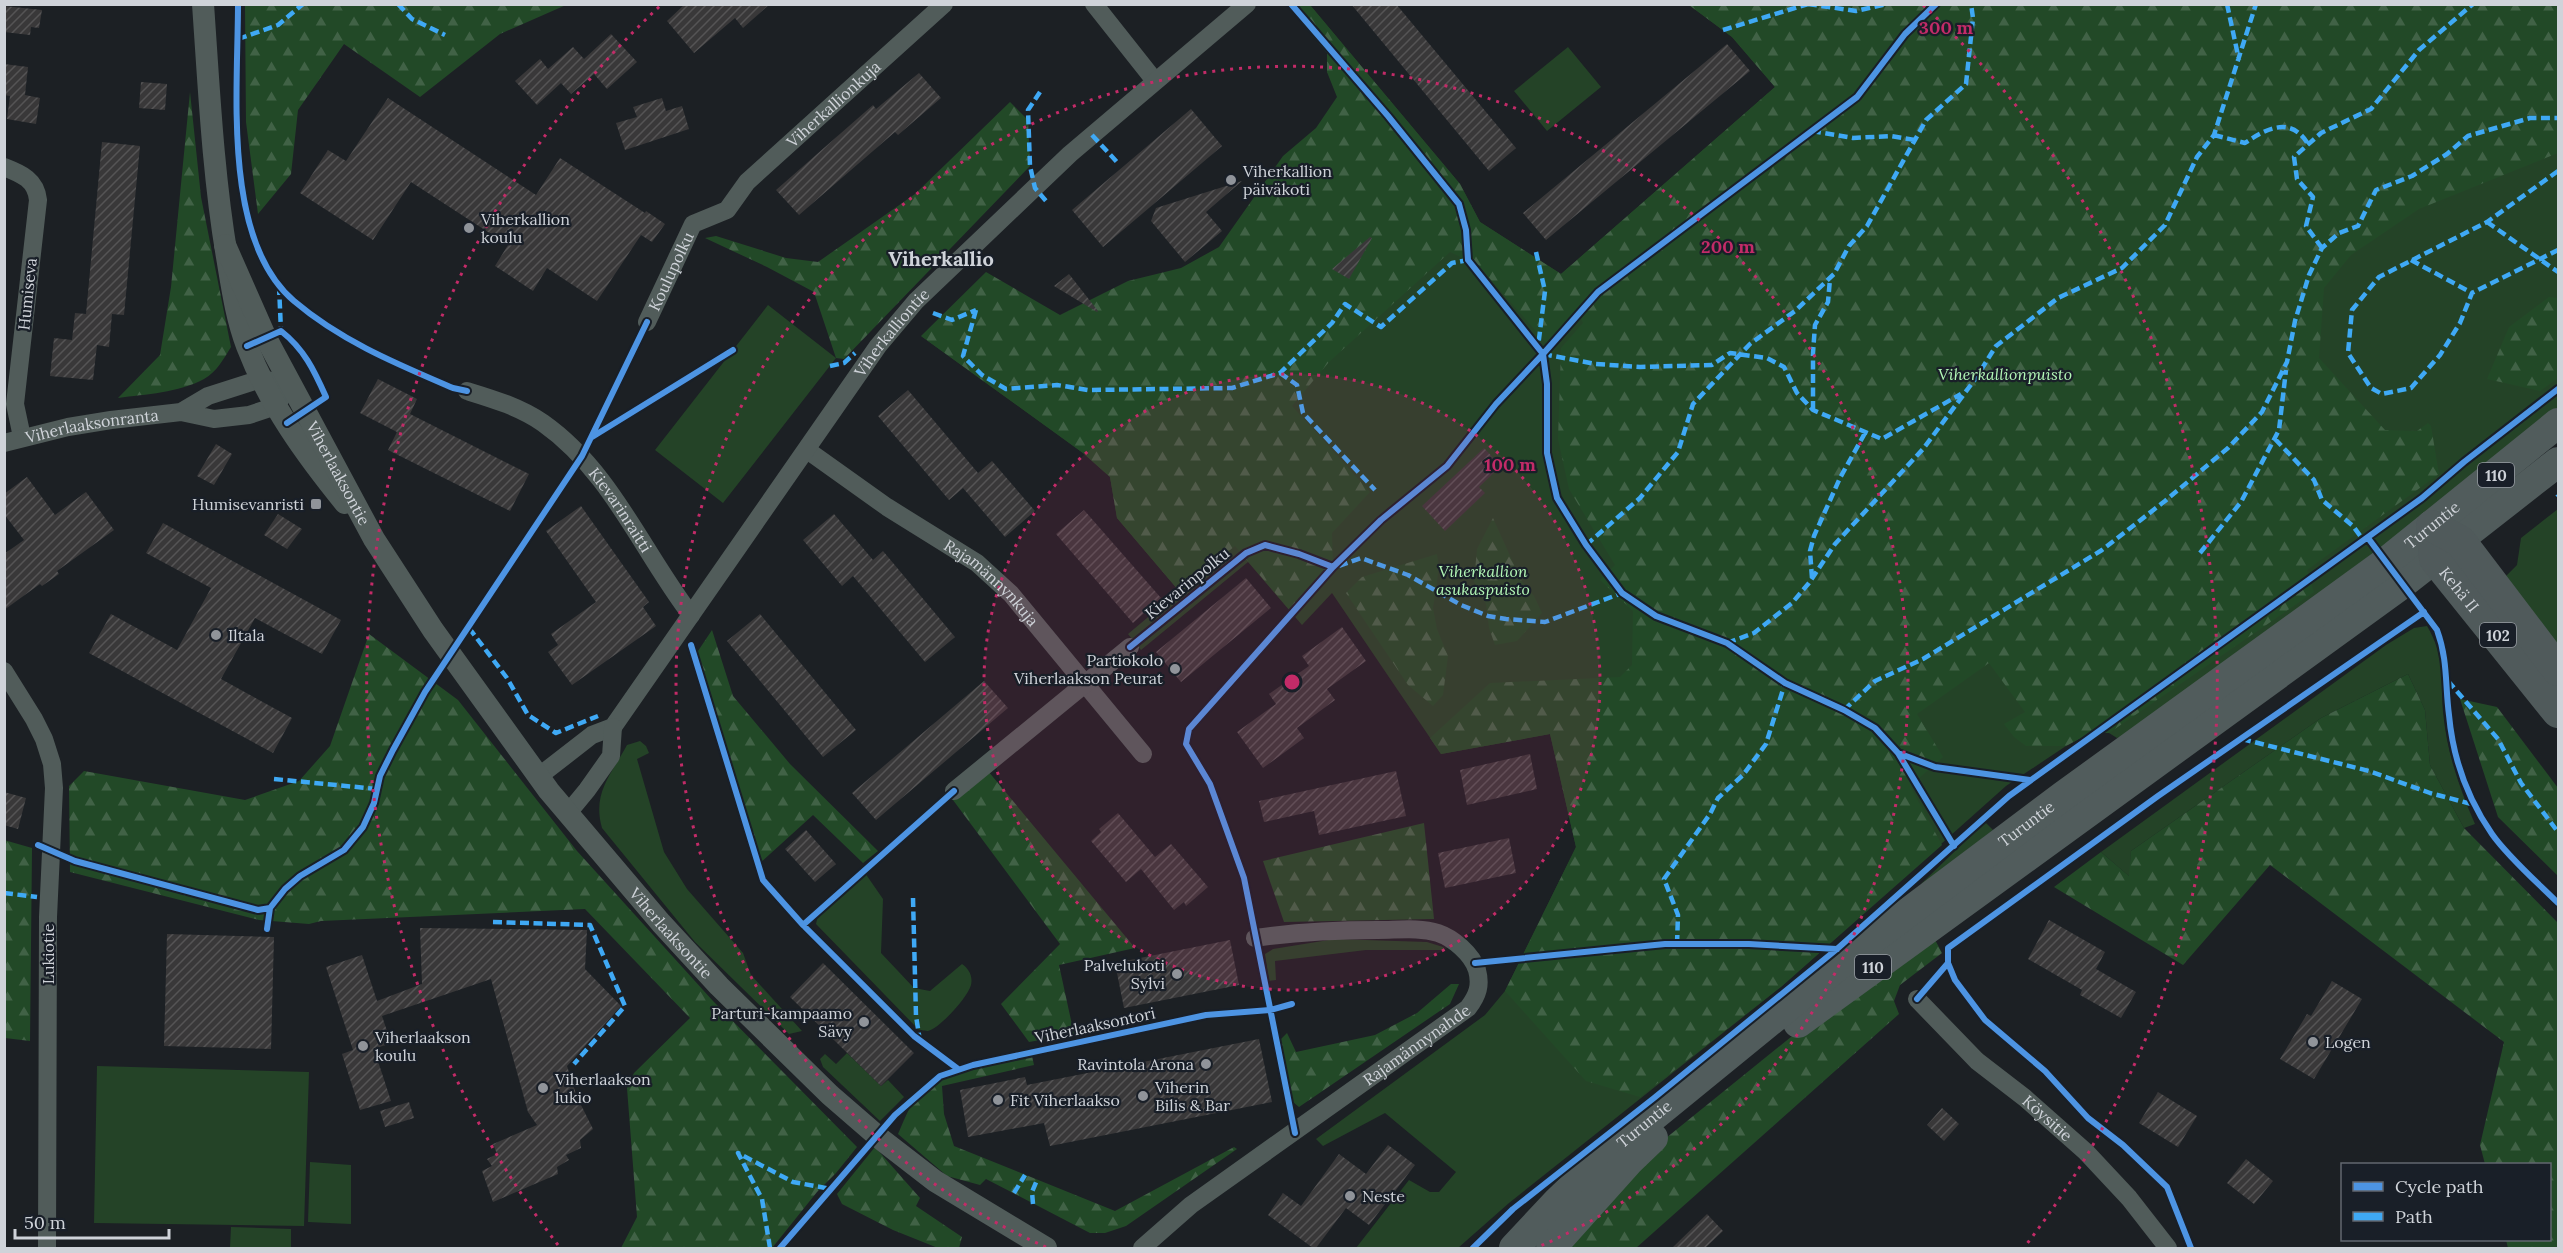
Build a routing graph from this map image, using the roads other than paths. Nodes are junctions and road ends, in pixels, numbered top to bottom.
1 (203, 4) edge
2 (944, 4) edge
3 (1094, 4) edge
4 (1247, 4) edge
5 (1155, 81) junction
6 (4, 167) edge
7 (728, 210) joint
8 (225, 245) junction
9 (647, 322) dead end
10 (261, 379) junction
11 (290, 384) junction
12 (467, 392) dead end
13 (276, 406) junction
14 (181, 412) junction
15 (2559, 423) edge
16 (22, 437) junction
17 (4, 443) edge
18 (807, 450) junction
19 (2559, 462) edge
20 (2432, 526) junction
21 (374, 539) junction
22 (2460, 541) junction
23 (2435, 559) junction
24 (691, 615) junction
25 (1130, 647) dead end
26 (2559, 670) edge
27 (4, 671) edge
28 (1085, 684) junction
29 (2559, 712) edge
30 (613, 727) junction
31 (1143, 754) dead end
32 (538, 777) junction
33 (954, 792) dead end
34 (568, 813) junction
35 (1255, 938) dead end
36 (1917, 999) dead end
37 (47, 1248) edge
38 (1046, 1248) edge
39 (1142, 1248) edge
40 (1514, 1248) edge
41 (1551, 1248) edge
42 (2168, 1248) edge

1 - 8 street, Viherlaaksontie
2 - 7 street, Viherkallionkuja
3 - 5 street
4 - 5 street, Viherkalliontie
5 - 18 street, Viherkalliontie
6 - 16 street, Humiseva
7 - 9 street, Koulupolku
8 - 10 street, Viherlaaksontie
8 - 11 street, Viherlaaksontie
10 - 11 street, Viherlaaksonranta
10 - 13 street, Viherlaaksontie
10 - 14 street, Viherlaaksonranta
11 - 13 street
11 - 21 street, Viherlaaksontie
12 - 24 street, Kievarinraitti
13 - 14 street, Viherlaaksonranta
13 - 21 street, Viherlaaksontie
14 - 16 street, Viherlaaksonranta
15 - 20 main road, Turuntie / 110
16 - 17 street, Viherlaaksonranta
18 - 24 street, Viherkalliontie
18 - 28 street, Rajamännynkuja
19 - 22 main road, Turuntie / 110
20 - 22 highway, Kehä II / 102
20 - 23 highway, Kehä II
20 - 40 main road, Turuntie / 110
21 - 32 street, Viherlaaksontie
22 - 23 main road, Turuntie / 110
22 - 26 highway, Kehä II / 102
23 - 29 highway, Kehä II / 102
23 - 41 main road, Turuntie / 110
24 - 30 street, Viherkalliontie
25 - 28 street
27 - 37 street, Lukiotie
28 - 31 street, Rajamännynkuja
28 - 33 street
30 - 32 street
30 - 34 street, Viherkalliontie
32 - 34 street, Viherlaaksontie
34 - 38 street, Viherlaaksontie
35 - 39 street, Rajamännynahde
36 - 42 street, Köysitie

